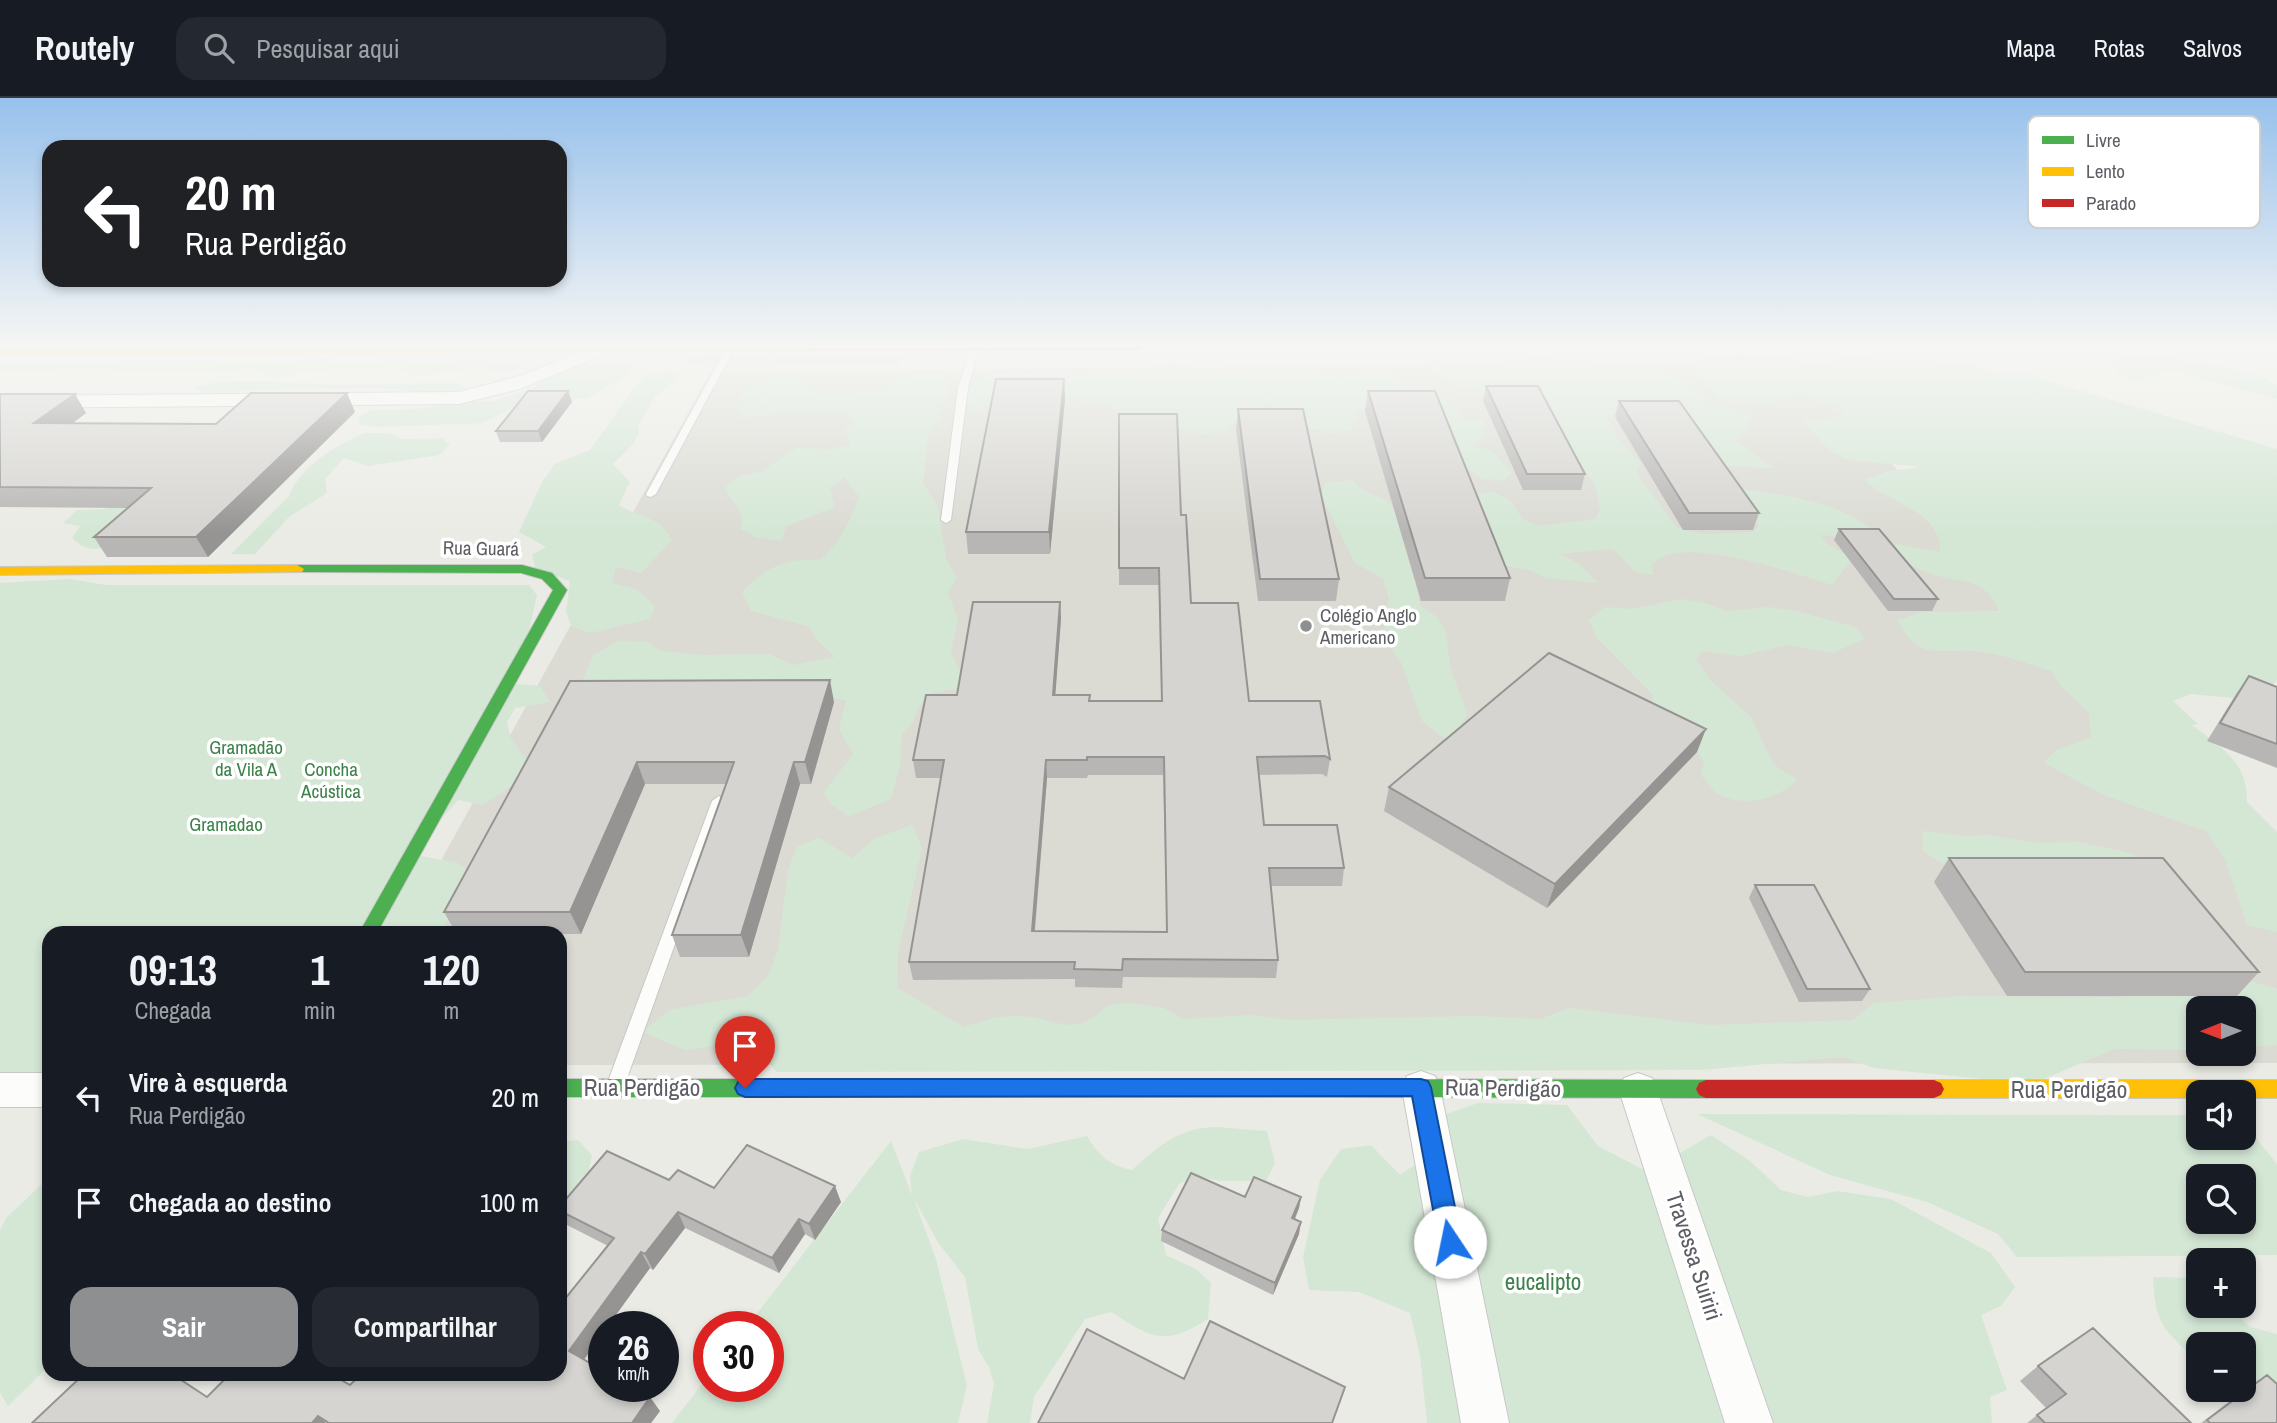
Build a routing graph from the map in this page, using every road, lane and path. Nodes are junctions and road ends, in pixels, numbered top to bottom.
1 (697, 409) edge
2 (960, 409) edge
3 (651, 494) dead end
4 (946, 520) dead end
5 (0, 571) edge
6 (719, 801) edge
7 (372, 926) edge
8 (1421, 1087) junction
9 (567, 1088) edge
10 (615, 1088) junction
11 (2277, 1089) edge
12 (0, 1090) edge
13 (42, 1090) edge
14 (1638, 1090) junction
15 (1485, 1423) edge
16 (1749, 1423) edge

1 - 3 lane
2 - 4 lane
5 - 7 street, Rua Guará
6 - 10 lane
8 - 10 street, Rua Perdigão
8 - 14 street, Rua Perdigão
8 - 15 street
9 - 10 street, Rua Perdigão
11 - 14 street, Rua Perdigão
12 - 13 street
14 - 16 street, Travessa Suiriri

